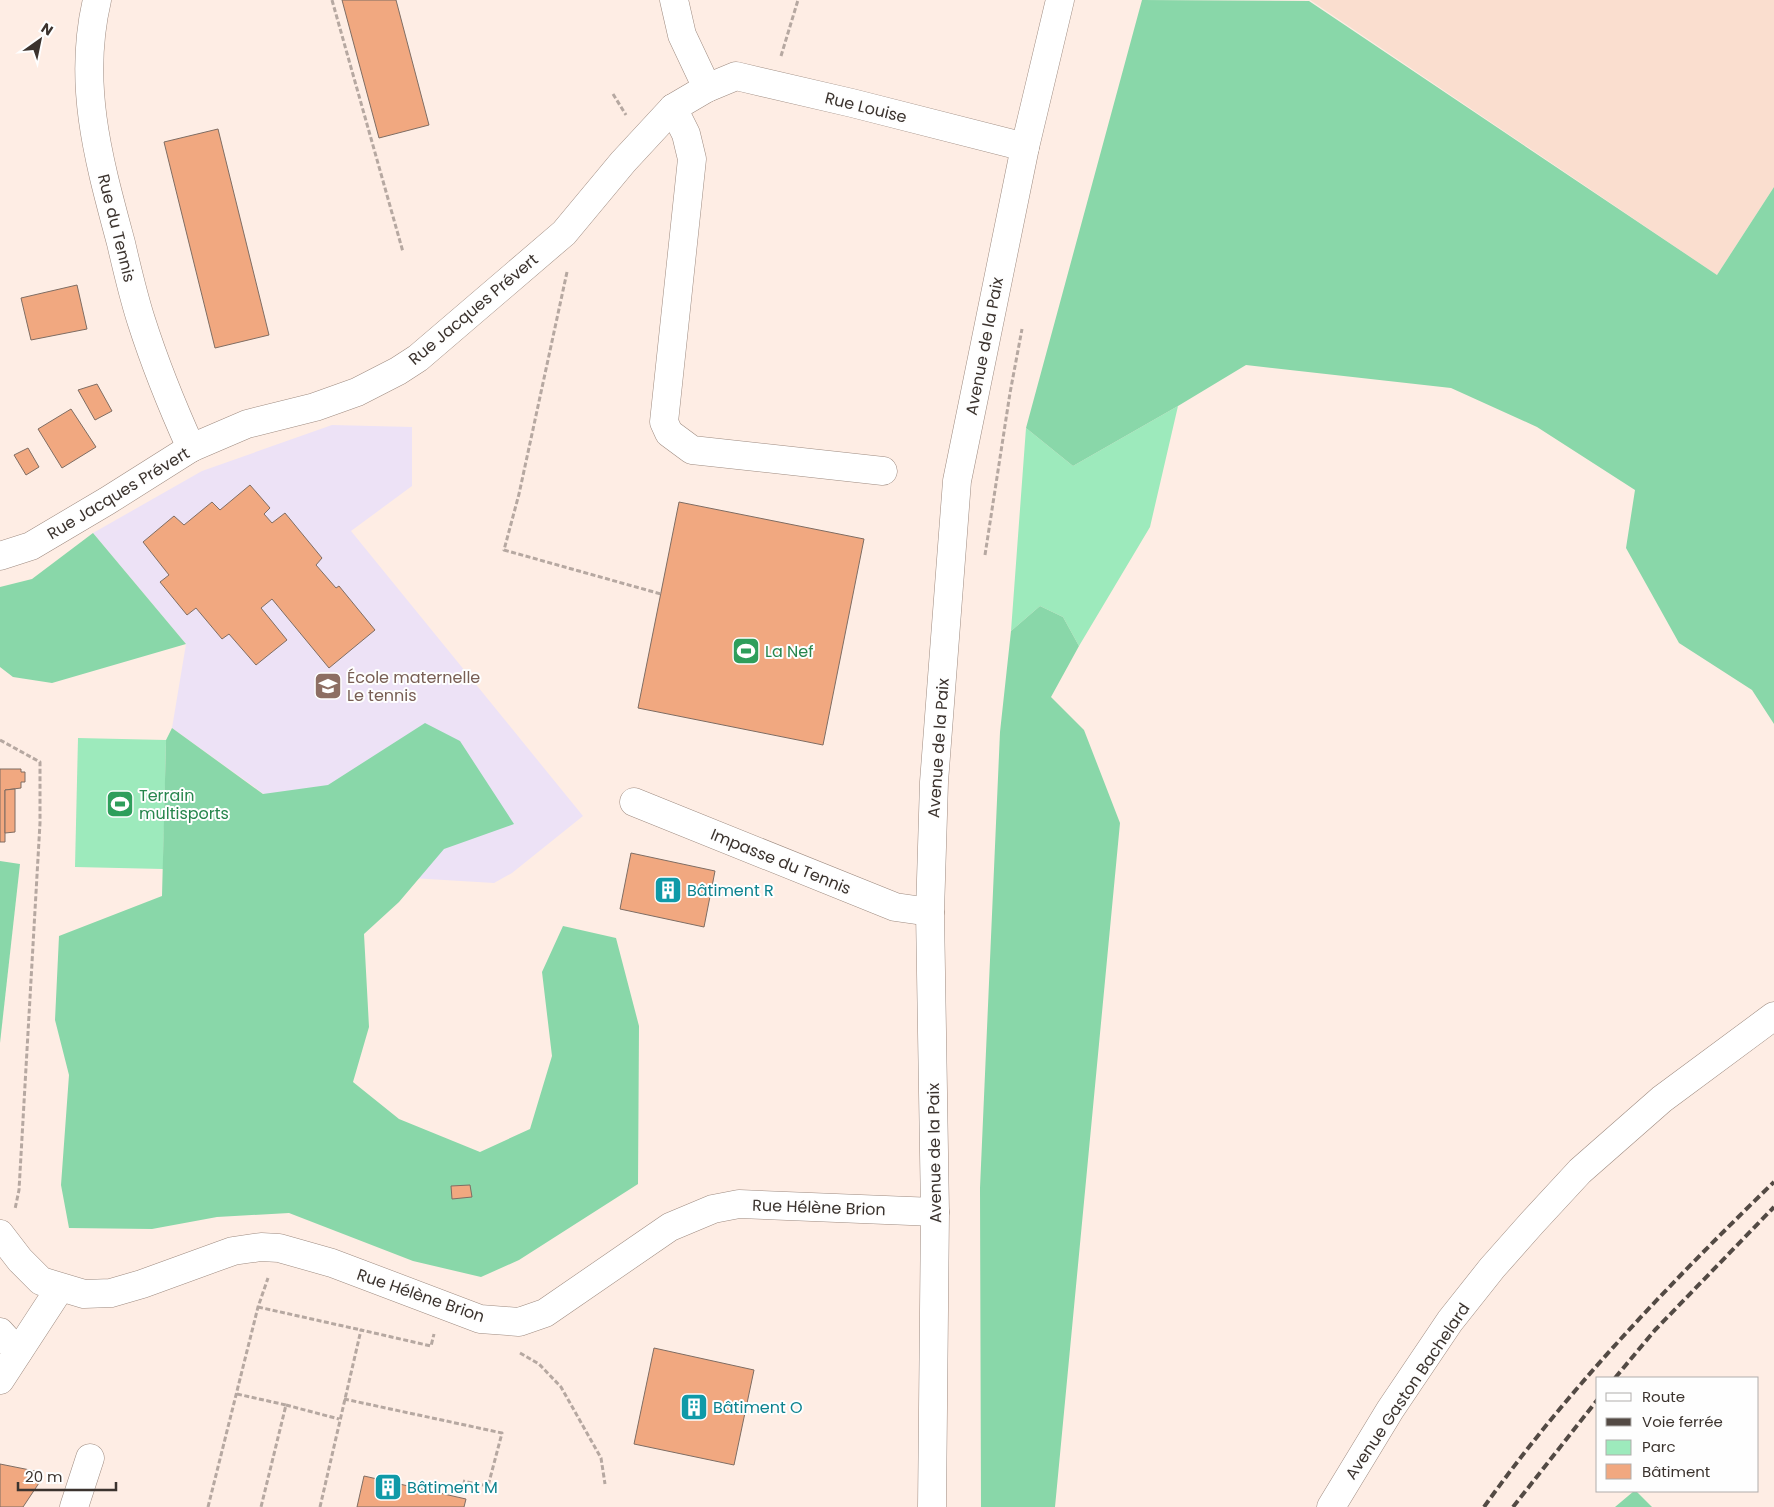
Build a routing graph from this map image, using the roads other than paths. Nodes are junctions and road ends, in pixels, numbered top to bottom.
1 (97, 0) edge
2 (674, 0) edge
3 (1060, 0) edge
4 (707, 88) junction
5 (673, 108) junction
6 (1025, 147) junction
7 (191, 448) junction
8 (883, 471) dead end
9 (0, 556) edge
10 (634, 802) dead end
11 (930, 912) junction
12 (1774, 1016) edge
13 (934, 1212) junction
14 (4, 1239) edge
15 (60, 1288) junction
16 (9, 1342) edge
17 (0, 1380) edge
18 (90, 1458) dead end
19 (74, 1507) edge
20 (932, 1507) edge
21 (1331, 1507) edge

1 - 7 street, Rue du Tennis
2 - 4 street
3 - 6 street, Avenue de la Paix
4 - 5 street, Rue Jacques Prévert
4 - 6 street, Rue Louise
5 - 7 street, Rue Jacques Prévert
5 - 8 street
6 - 11 street, Avenue de la Paix
7 - 9 street, Rue Jacques Prévert
10 - 11 street, Impasse du Tennis
11 - 13 street, Avenue de la Paix
12 - 21 street, Avenue Gaston Bachelard
13 - 15 street, Rue Hélène Brion
13 - 20 street, Avenue de la Paix
14 - 15 street, Rue Hélène Brion
15 - 16 street
16 - 17 street
18 - 19 street

